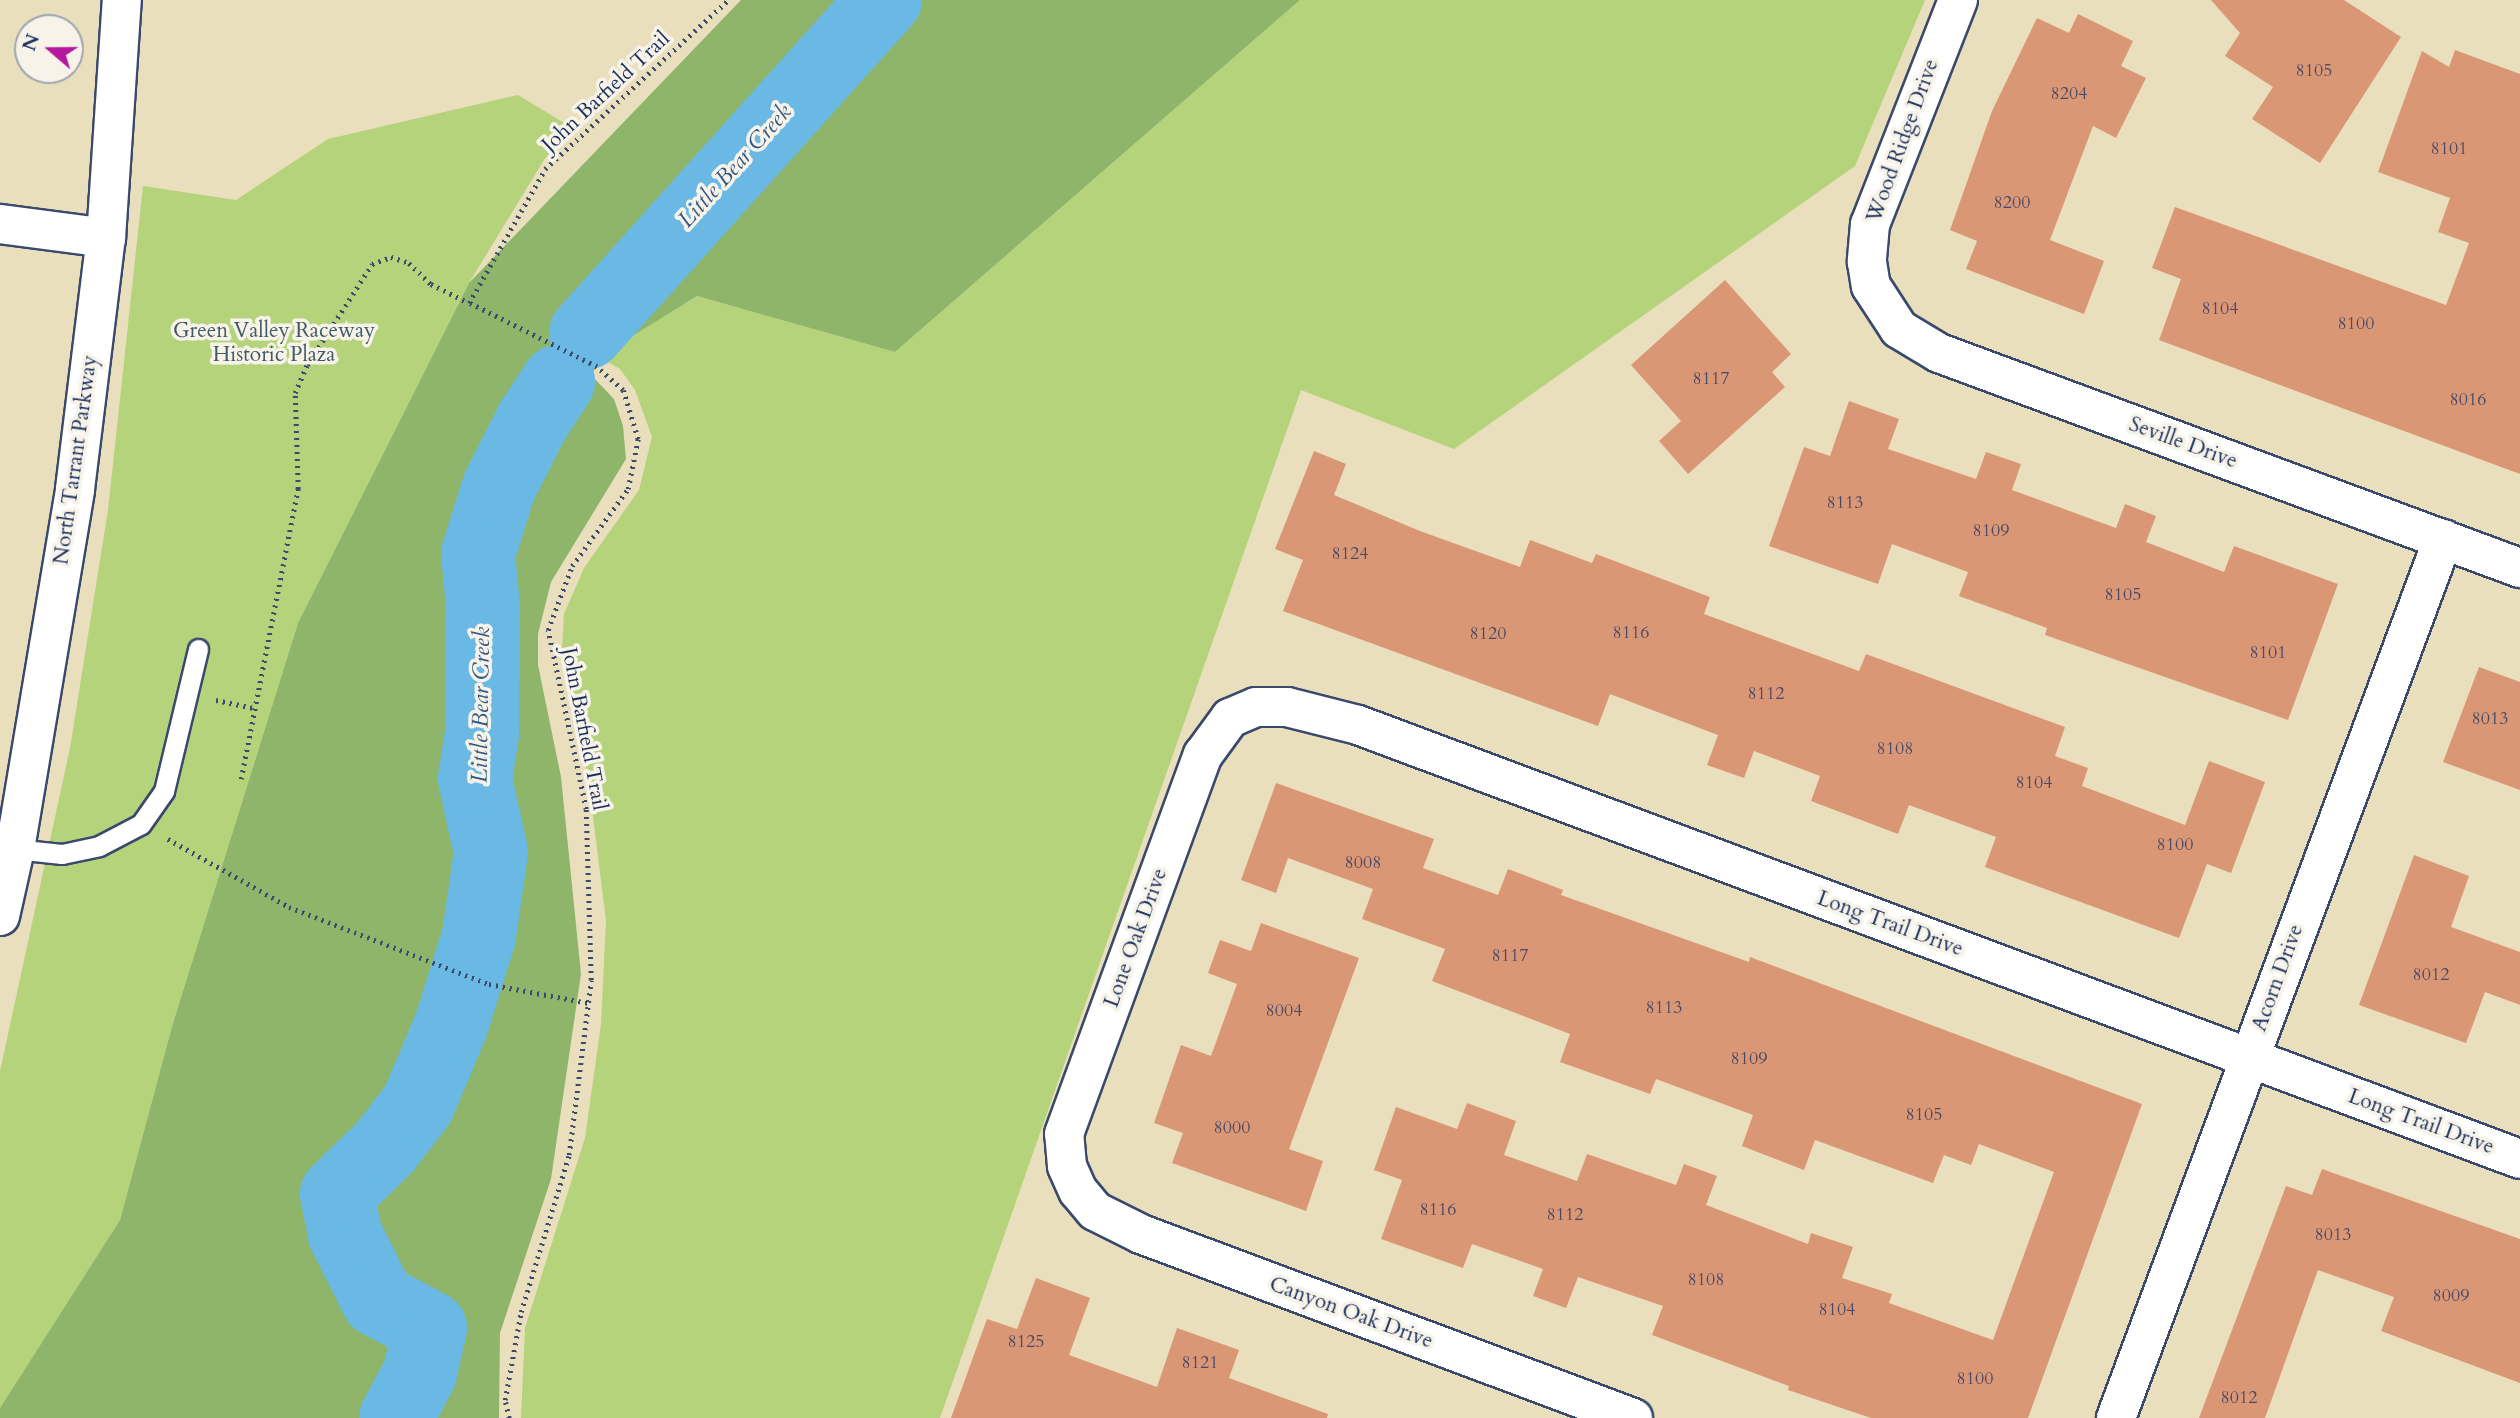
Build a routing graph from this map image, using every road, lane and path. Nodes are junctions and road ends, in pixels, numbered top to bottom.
1 (122, 0) edge
2 (728, 0) edge
3 (1958, 0) edge
4 (0, 224) edge
5 (106, 238) junction
6 (1871, 286) joint
7 (469, 303) junction
8 (2443, 539) junction
9 (2520, 568) edge
10 (198, 649) dead end
11 (187, 694) junction
12 (1256, 707) joint
13 (255, 708) junction
14 (241, 779) dead end
15 (141, 824) junction
16 (15, 849) junction
17 (0, 916) edge
18 (589, 1003) junction
19 (2249, 1058) junction
20 (2520, 1159) edge
21 (1078, 1191) joint
22 (509, 1418) edge
23 (1633, 1418) edge
24 (2116, 1418) edge

1 - 5 street, North Tarrant Parkway
2 - 7 path, John Barfield Trail
3 - 6 street, Wood Ridge Drive
4 - 5 street
5 - 16 street, North Tarrant Parkway
6 - 8 street, Seville Drive
7 - 13 path
7 - 18 path, John Barfield Trail
8 - 9 street, Seville Drive
8 - 19 street, Acorn Drive
10 - 11 lane
11 - 13 path
11 - 15 lane
12 - 19 street, Long Trail Drive
12 - 21 street, Lone Oak Drive
13 - 14 path
15 - 16 lane
15 - 18 path
16 - 17 street, North Tarrant Parkway
18 - 22 path, John Barfield Trail
19 - 20 street, Long Trail Drive
19 - 24 street, Acorn Drive
21 - 23 street, Canyon Oak Drive

